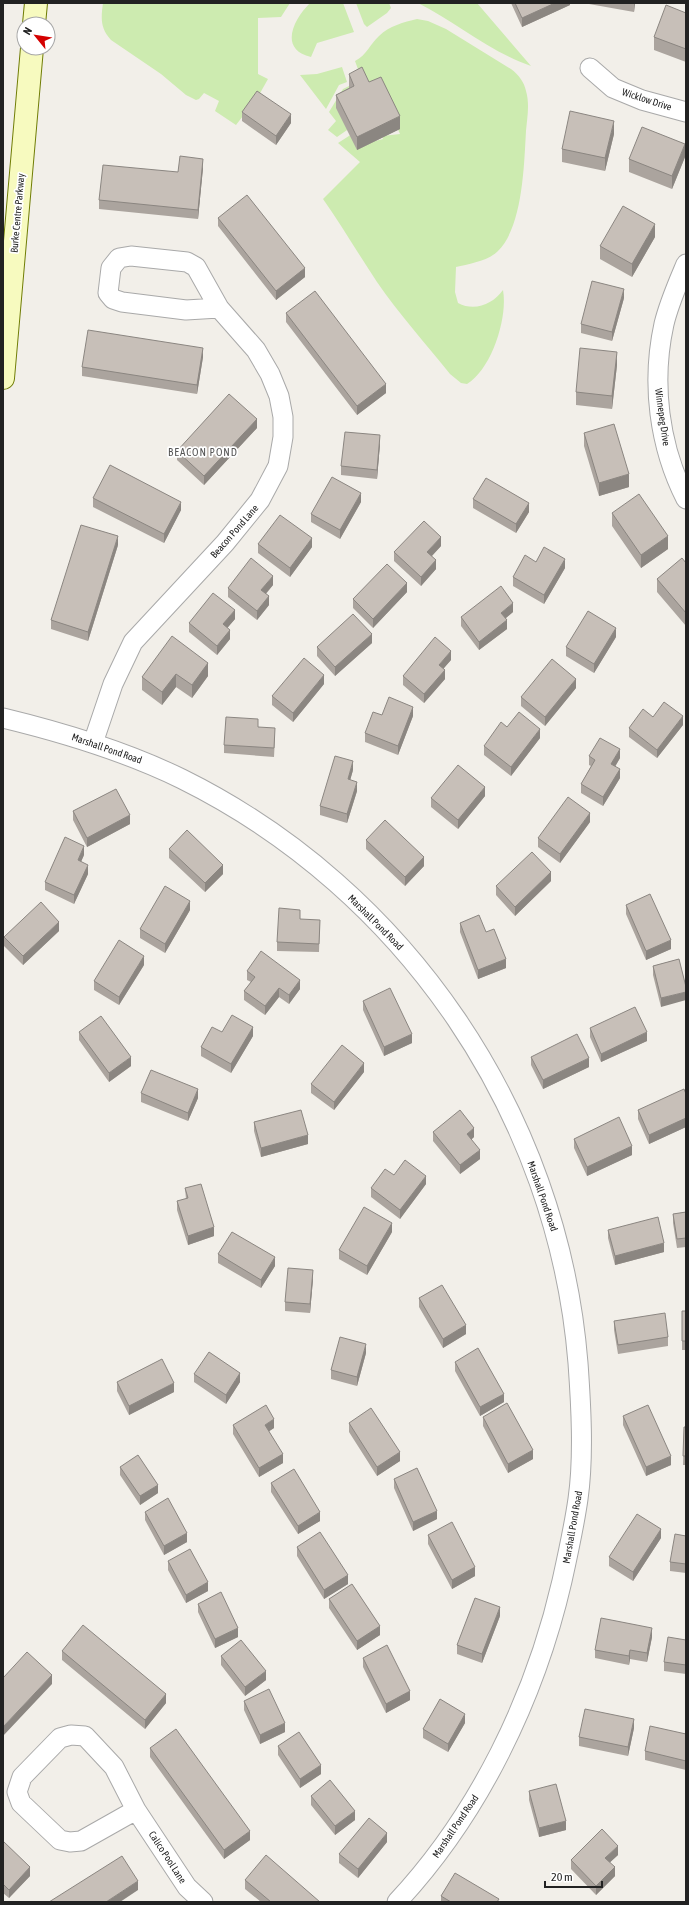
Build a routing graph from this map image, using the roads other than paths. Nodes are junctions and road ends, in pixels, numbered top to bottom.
1 (36, 3) edge
2 (35, 16) edge
3 (31, 56) edge
4 (590, 68) dead end
5 (686, 112) edge
6 (686, 264) edge
7 (219, 308) junction
8 (3, 378) edge
9 (686, 499) edge
10 (3, 718) edge
11 (93, 743) junction
12 (136, 1810) junction
13 (203, 1902) edge
14 (397, 1902) edge

1 - 2 main road
3 - 8 main road, Burke Centre Parkway
4 - 5 street, Wicklow Drive
6 - 9 street, Winnepeg Drive
7 - 7 street, Beacon Pond Lane
7 - 11 street, Beacon Pond Lane
10 - 11 street, Marshall Pond Road
11 - 14 street, Marshall Pond Road
12 - 12 street, Calico Pool Lane
12 - 13 street, Calico Pool Lane

